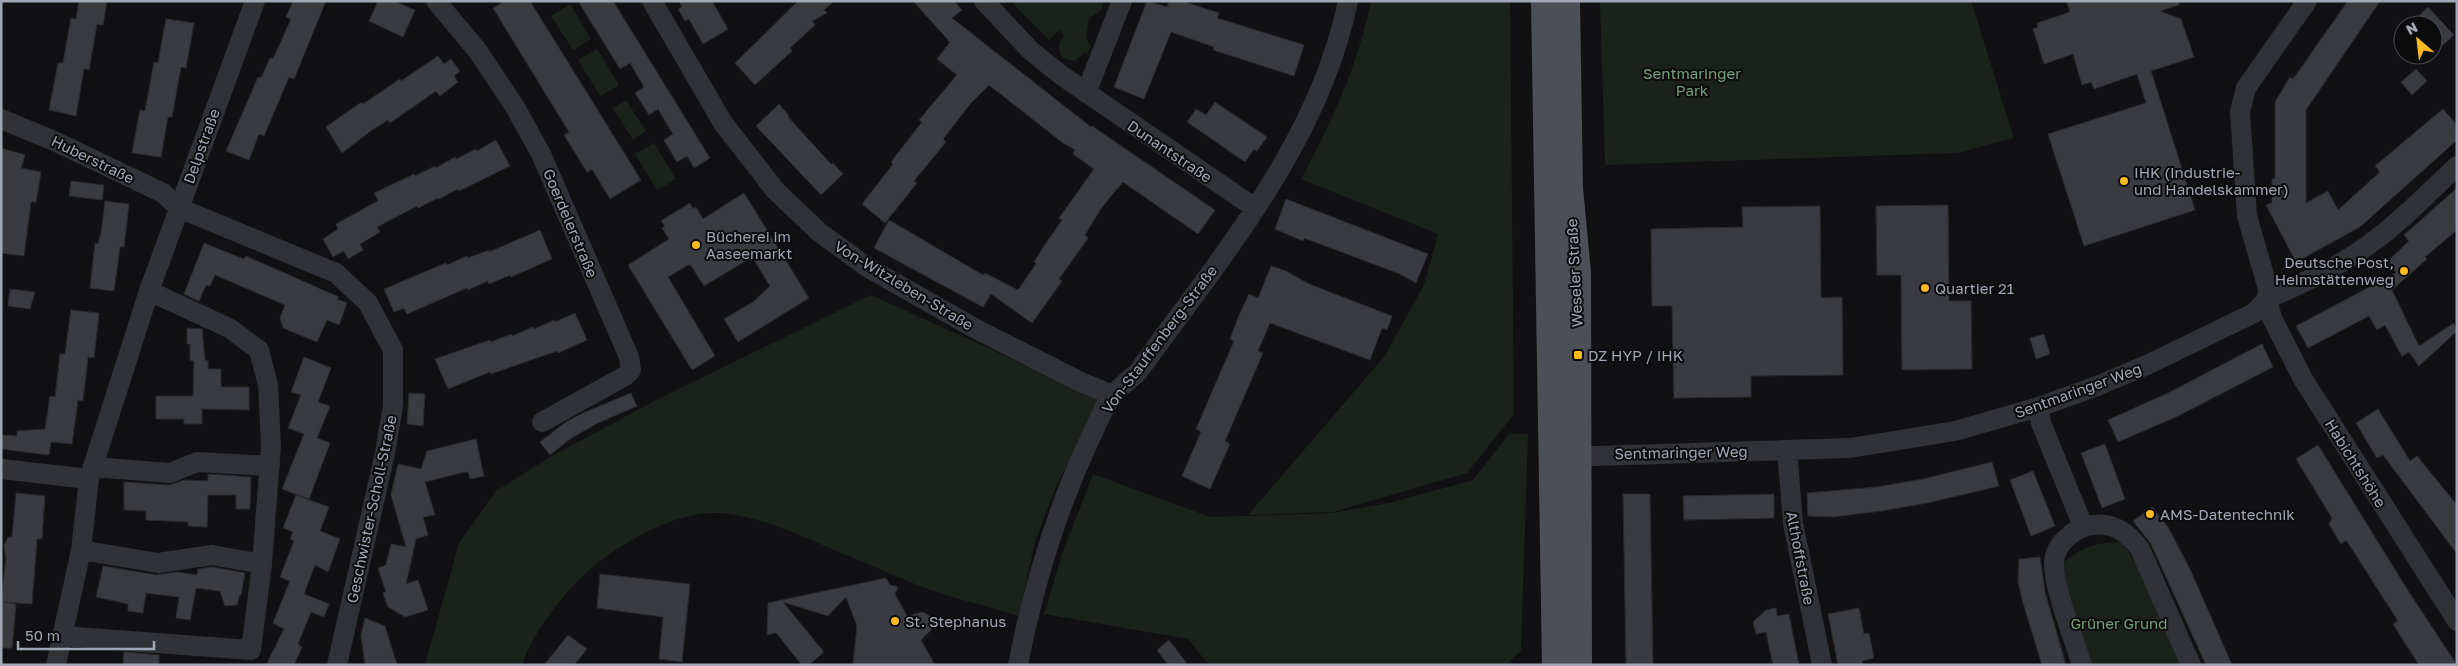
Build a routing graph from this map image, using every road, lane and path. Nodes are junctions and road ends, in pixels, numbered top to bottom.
1 (255, 1) edge
2 (436, 1) edge
3 (652, 1) edge
4 (984, 1) edge
5 (1122, 1) edge
6 (1348, 1) edge
7 (1545, 1) edge
8 (1566, 1) edge
9 (2307, 1) edge
10 (1086, 93) junction
11 (1, 119) edge
12 (2457, 166) edge
13 (179, 208) junction
14 (1255, 208) junction
15 (149, 291) junction
16 (2267, 299) junction
17 (1113, 395) junction
18 (2039, 407) junction
19 (542, 422) dead end
20 (1787, 450) junction
21 (1566, 457) junction
22 (270, 466) junction
23 (1, 469) edge
24 (91, 473) junction
25 (2083, 526) junction
26 (81, 550) junction
27 (262, 564) junction
28 (2457, 621) edge
29 (62, 636) junction
30 (56, 665) edge
31 (337, 665) edge
32 (1018, 665) edge
33 (1556, 665) edge
34 (1578, 665) edge
35 (1822, 665) edge
36 (2082, 665) edge
37 (2191, 665) edge

1 - 13 street, Delpstraße
2 - 19 street, Goerdelerstraße
3 - 17 street, Von-Witzleben-Straße
4 - 10 street, Dunantstraße
5 - 10 street
6 - 14 street, Von-Stauffenberg-Straße
7 - 21 main road, Weseler Straße
8 - 21 main road, Weseler Straße
9 - 16 street
10 - 14 street, Dunantstraße
11 - 13 street, Huberstraße
12 - 16 street, Sentmaringer Weg
13 - 15 street, Delpstraße
13 - 31 street, Geschwister-Scholl-Straße
14 - 17 street, Von-Stauffenberg-Straße
15 - 22 street
15 - 24 street, Delpstraße
16 - 18 street, Sentmaringer Weg
16 - 28 street, Habichtshöhe
17 - 32 street, Von-Stauffenberg-Straße
18 - 20 street, Sentmaringer Weg
18 - 25 street
20 - 21 street, Sentmaringer Weg
20 - 35 street, Althoffstraße
21 - 33 main road, Weseler Straße
21 - 34 main road, Weseler Straße
22 - 24 street
22 - 27 street
23 - 24 street
24 - 26 street, Delpstraße
25 - 36 street
25 - 37 street
26 - 27 street
26 - 29 street, Delpstraße
27 - 29 street
29 - 30 street, Delpstraße

